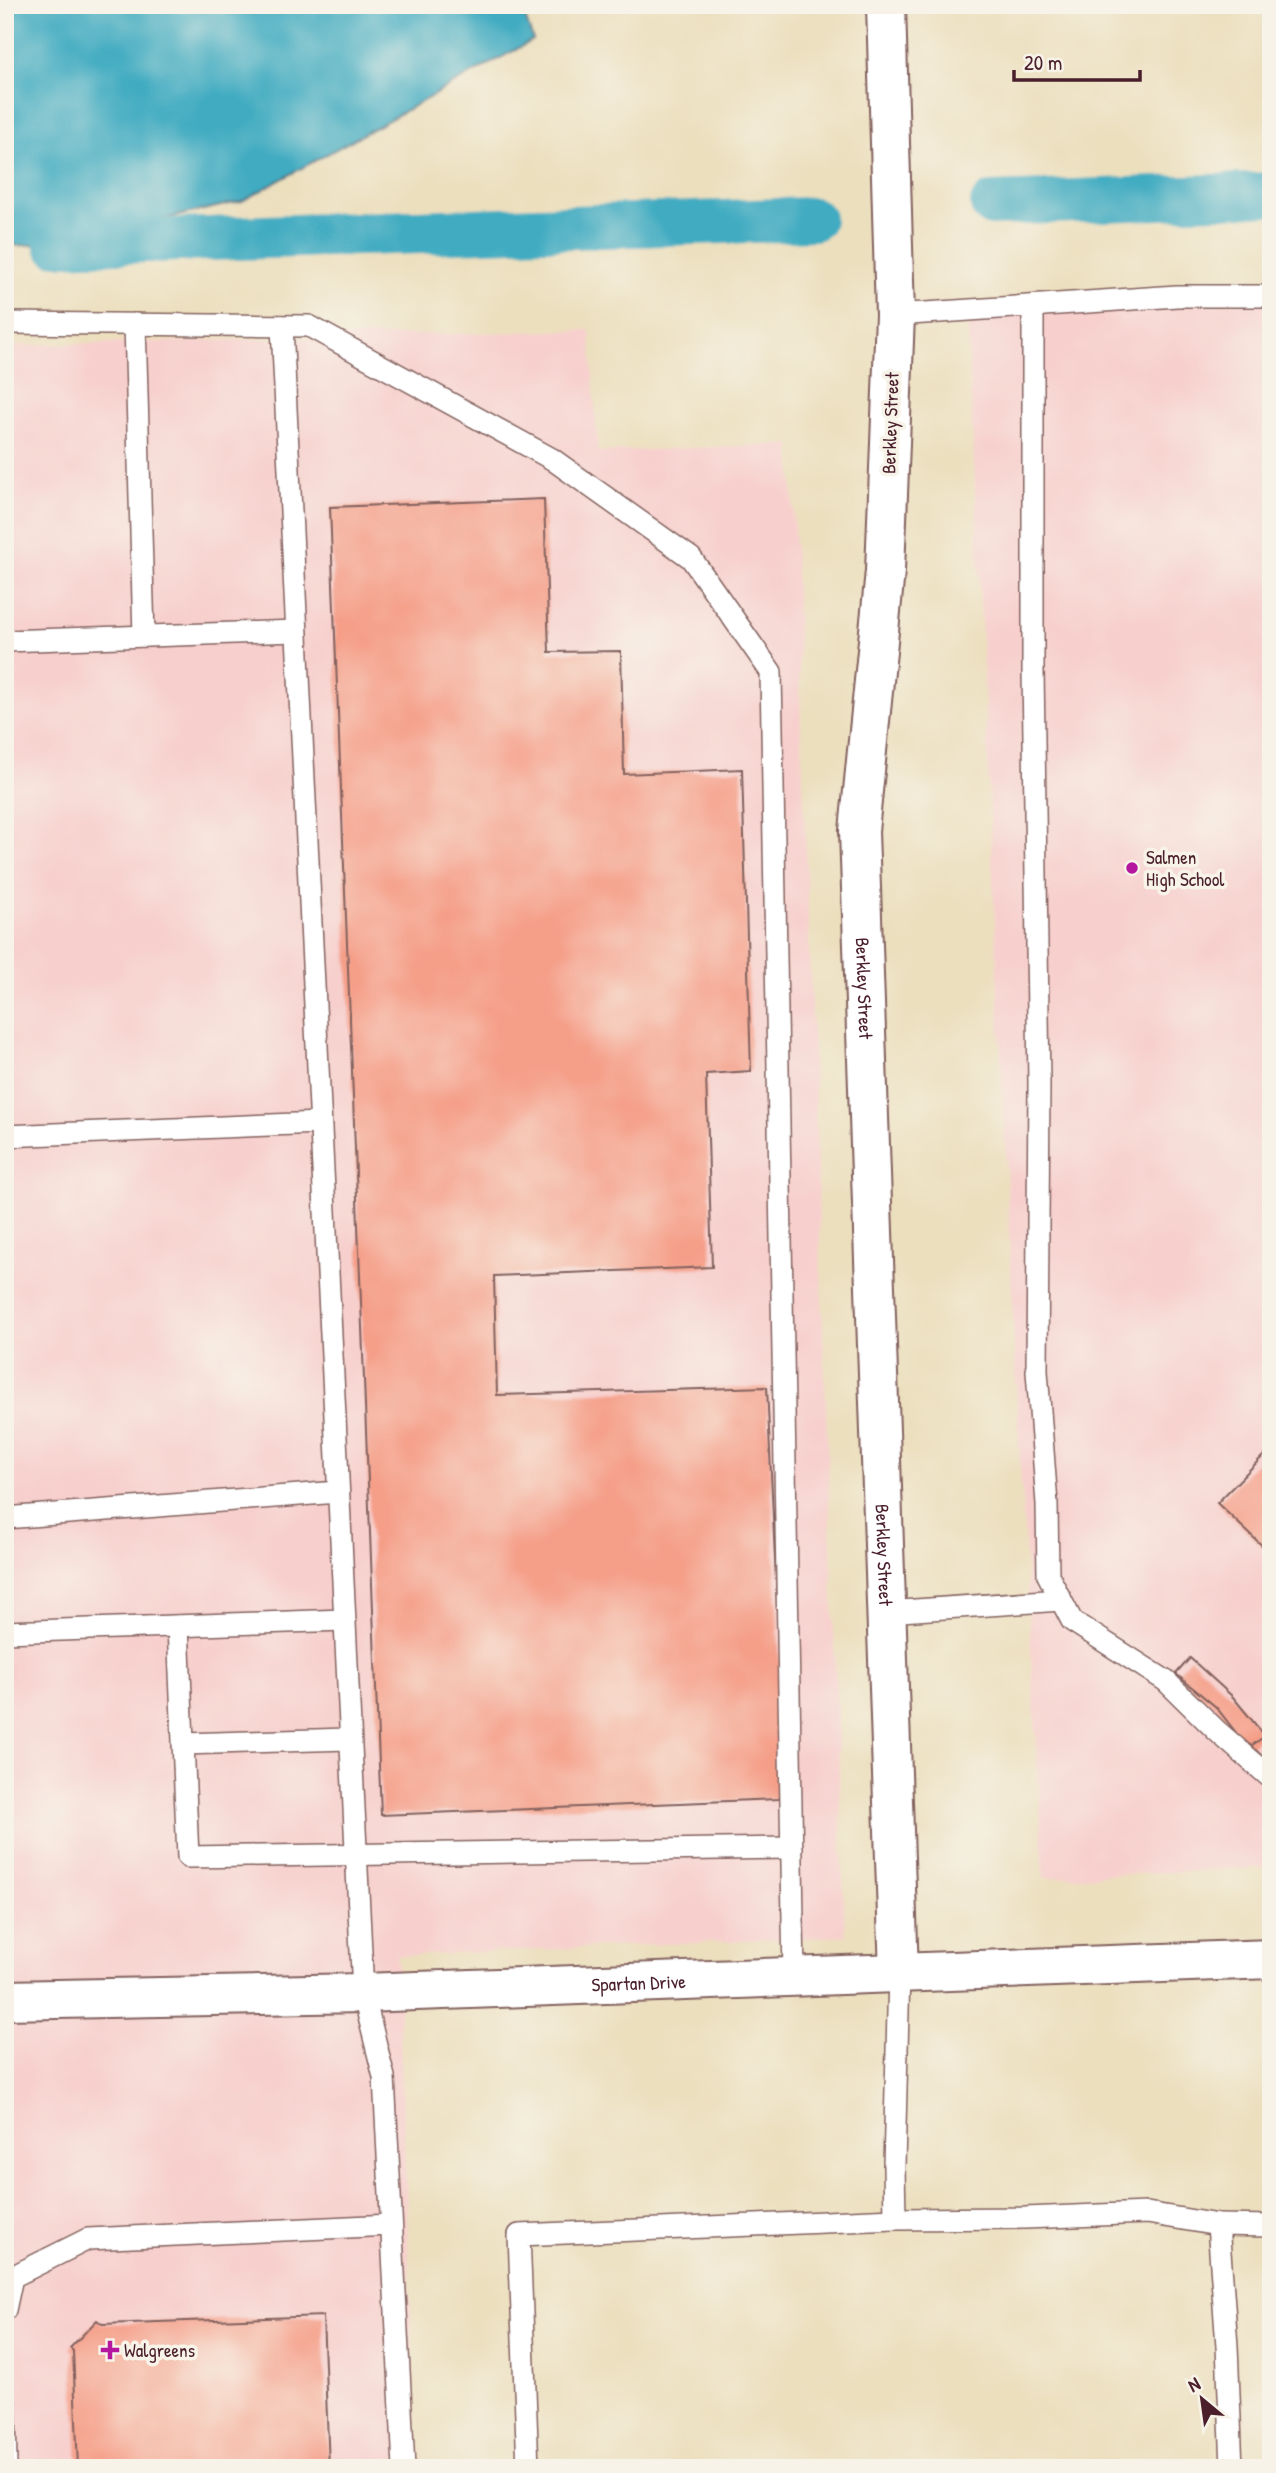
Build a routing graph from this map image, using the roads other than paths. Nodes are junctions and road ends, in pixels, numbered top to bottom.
1 (886, 5) edge
2 (1271, 296) edge
3 (1032, 306) junction
4 (895, 315) junction
5 (5, 323) edge
6 (135, 324) junction
7 (282, 326) junction
8 (296, 631) junction
9 (144, 636) junction
10 (5, 641) edge
11 (320, 1124) junction
12 (5, 1136) edge
13 (338, 1492) junction
14 (5, 1518) edge
15 (1061, 1600) junction
16 (886, 1612) junction
17 (344, 1619) junction
18 (178, 1626) junction
19 (5, 1632) edge
20 (349, 1739) junction
21 (183, 1744) junction
22 (1271, 1778) edge
23 (792, 1848) junction
24 (355, 1854) junction
25 (1271, 1959) edge
26 (899, 1973) junction
27 (794, 1976) junction
28 (363, 1993) junction
29 (5, 2000) edge
30 (895, 2219) junction
31 (391, 2225) junction
32 (1218, 2225) junction
33 (1271, 2227) edge
34 (5, 2310) edge
35 (5, 2404) edge
36 (6, 2468) edge
37 (404, 2468) edge
38 (528, 2468) edge
39 (1231, 2468) edge

1 - 4 street, Berkley Street
2 - 3 lane
3 - 4 lane
3 - 15 lane
4 - 16 street, Berkley Street
5 - 6 lane
6 - 7 lane
6 - 9 lane
7 - 8 lane
7 - 23 lane
8 - 9 lane
8 - 11 lane
9 - 10 lane
11 - 12 lane
11 - 13 lane
13 - 14 lane
13 - 17 lane
15 - 16 lane
15 - 22 lane
16 - 26 street, Berkley Street
17 - 18 lane
17 - 20 lane
18 - 19 lane
18 - 21 lane
20 - 21 lane
20 - 24 lane
21 - 24 lane
23 - 24 lane
23 - 27 lane
24 - 28 lane
25 - 26 street, Spartan Drive
26 - 27 street, Spartan Drive
26 - 30 lane
27 - 28 street, Spartan Drive
28 - 29 street, Spartan Drive
28 - 31 lane
30 - 32 lane
30 - 38 lane
31 - 34 lane
31 - 37 lane
32 - 33 lane
32 - 39 lane
35 - 36 lane

